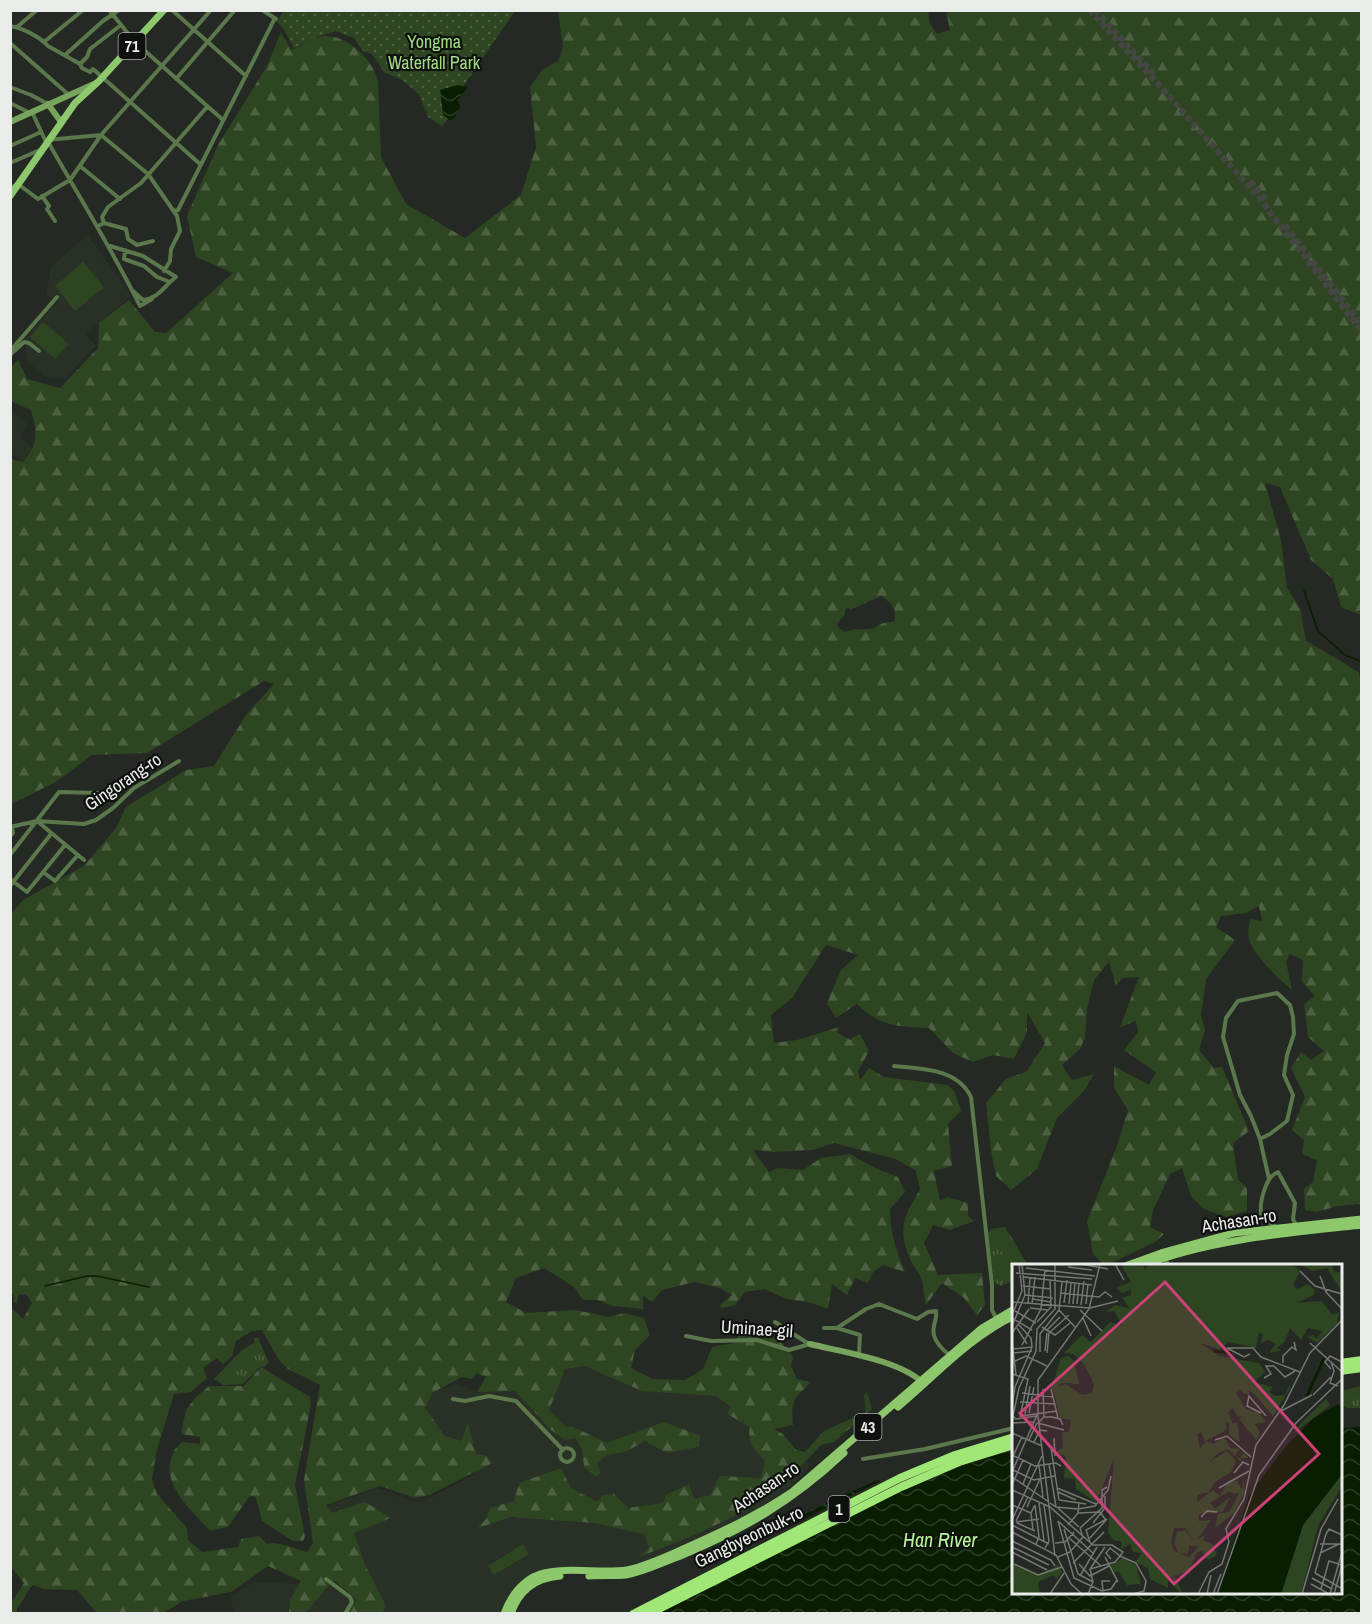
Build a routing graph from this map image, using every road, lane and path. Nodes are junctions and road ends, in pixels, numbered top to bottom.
1 (83, 10) edge
2 (119, 10) edge
3 (164, 10) edge
4 (172, 10) edge
5 (210, 10) edge
6 (235, 10) edge
7 (262, 10) edge
8 (34, 12) edge
9 (111, 13) edge
10 (121, 25) junction
11 (10, 27) edge
12 (18, 27) junction
13 (194, 29) junction
14 (44, 42) junction
15 (135, 42) junction
16 (208, 42) junction
17 (10, 43) edge
18 (65, 55) junction
19 (80, 64) junction
20 (161, 66) junction
21 (246, 76) junction
22 (176, 79) junction
23 (100, 80) junction
24 (10, 87) edge
25 (69, 95) junction
26 (129, 102) junction
27 (10, 103) edge
28 (48, 104) junction
29 (207, 107) junction
30 (31, 112) junction
31 (223, 120) junction
32 (10, 122) edge
33 (61, 122) junction
34 (41, 132) junction
35 (101, 135) junction
36 (47, 141) junction
37 (175, 143) junction
38 (10, 146) edge
39 (41, 150) junction
40 (10, 163) edge
41 (200, 164) junction
42 (80, 166) junction
43 (148, 174) junction
44 (70, 180) junction
45 (18, 184) junction
46 (10, 188) edge
47 (10, 196) edge
48 (42, 196) junction
49 (120, 199) junction
50 (174, 211) junction
51 (55, 221) dead end
52 (104, 223) junction
53 (98, 226) junction
54 (153, 241) dead end
55 (109, 246) junction
56 (125, 250) junction
57 (164, 271) junction
58 (170, 282) junction
59 (57, 297) dead end
60 (12, 345) edge
61 (39, 351) dead end
62 (10, 353) edge
63 (179, 761) dead end
64 (105, 798) dead end
65 (37, 821) junction
66 (11, 827) edge
67 (51, 834) junction
68 (10, 836) edge
69 (65, 845) junction
70 (10, 855) edge
71 (78, 855) junction
72 (84, 860) dead end
73 (43, 872) junction
74 (12, 882) edge
75 (894, 1066) dead end
76 (1260, 1139) junction
77 (1269, 1179) junction
78 (1362, 1218) edge
79 (1298, 1227) junction
80 (1362, 1227) edge
81 (1279, 1228) junction
82 (1164, 1257) junction
83 (1131, 1264) edge
84 (1146, 1264) edge
85 (1167, 1264) edge
86 (1012, 1310) edge
87 (1012, 1317) edge
88 (998, 1321) junction
89 (775, 1322) dead end
90 (989, 1326) junction
91 (824, 1328) dead end
92 (837, 1328) junction
93 (686, 1336) dead end
94 (810, 1344) junction
95 (860, 1354) junction
96 (951, 1355) junction
97 (1362, 1360) edge
98 (1342, 1363) edge
99 (1362, 1368) edge
100 (1342, 1371) edge
101 (922, 1382) junction
102 (453, 1399) dead end
103 (1012, 1428) edge
104 (1012, 1438) edge
105 (1012, 1446) edge
106 (563, 1450) dead end
107 (863, 1459) dead end
108 (326, 1579) dead end
109 (672, 1597) junction
110 (345, 1614) edge
111 (504, 1614) edge
112 (512, 1614) edge
113 (633, 1614) edge
114 (648, 1614) edge

1 - 14 street
2 - 9 street
3 - 15 main road, 71
4 - 13 street
5 - 13 street
6 - 16 street
7 - 21 street
8 - 12 street
9 - 10 street
9 - 18 street
10 - 15 street
10 - 19 street
11 - 12 street
12 - 14 street
13 - 16 street
13 - 20 street
14 - 18 street
15 - 20 street
15 - 23 main road, 71
16 - 21 street
16 - 22 street
17 - 25 street
18 - 19 street
19 - 23 street
20 - 22 street
20 - 26 street
21 - 31 street
22 - 29 street
23 - 25 street
23 - 26 street
23 - 33 main road, 71
24 - 28 street
25 - 28 street
26 - 35 street
26 - 37 street
27 - 30 street
28 - 30 street
28 - 33 street
29 - 31 street
29 - 37 street
30 - 32 street
30 - 34 street
31 - 41 street
33 - 36 main road, 71
34 - 36 street
34 - 38 street
35 - 36 street
35 - 42 street
35 - 43 street
36 - 39 main road, 71
36 - 44 street
37 - 41 street
37 - 43 street
39 - 40 street
39 - 45 main road, 71
41 - 50 street
42 - 44 street
42 - 49 street
43 - 49 street
43 - 50 street
44 - 48 street
44 - 53 street
45 - 46 street
45 - 47 main road, 71
45 - 48 street
48 - 51 street
49 - 52 street
50 - 57 street
52 - 53 street
52 - 54 street
53 - 55 street
55 - 56 street
55 - 58 street
56 - 57 street
56 - 58 street
57 - 58 street
59 - 60 street
60 - 62 street
61 - 62 street
63 - 65 street, Gingorang-ro
64 - 65 street
65 - 66 street, Gingorang-ro
65 - 67 street
65 - 70 street
66 - 68 street
67 - 69 street
67 - 74 street
69 - 71 street
69 - 73 street
71 - 72 street
71 - 73 street
73 - 74 street
75 - 88 street
76 - 76 street
76 - 77 street
77 - 79 street
77 - 81 street
78 - 79 main road, Achasan-ro
79 - 81 main road, Achasan-ro
80 - 82 main road, Achasan-ro
81 - 83 main road, Achasan-ro
82 - 84 main road, Achasan-ro
82 - 85 street
86 - 88 main road, Achasan-ro / 43
87 - 88 main road, Achasan-ro / 43
88 - 90 main road, Achasan-ro / 43
89 - 94 street
90 - 96 main road, Achasan-ro / 43
90 - 101 main road, Achasan-ro / 43
91 - 92 street
92 - 95 street
92 - 96 street
93 - 94 street, Uminae-gil
94 - 95 street, Uminae-gil
95 - 101 street, Uminae-gil
96 - 101 main road, Achasan-ro / 43
97 - 98 highway
99 - 100 highway
101 - 111 main road, Achasan-ro / 43
101 - 112 main road, Achasan-ro / 43
102 - 106 street
103 - 107 street
104 - 109 highway, Gangbyeonbuk-ro / 1
105 - 109 highway, Gangbyeonbuk-ro / 1
108 - 110 street
109 - 113 highway, Gangbyeonbuk-ro
109 - 114 highway, Gangbyeonbuk-ro

